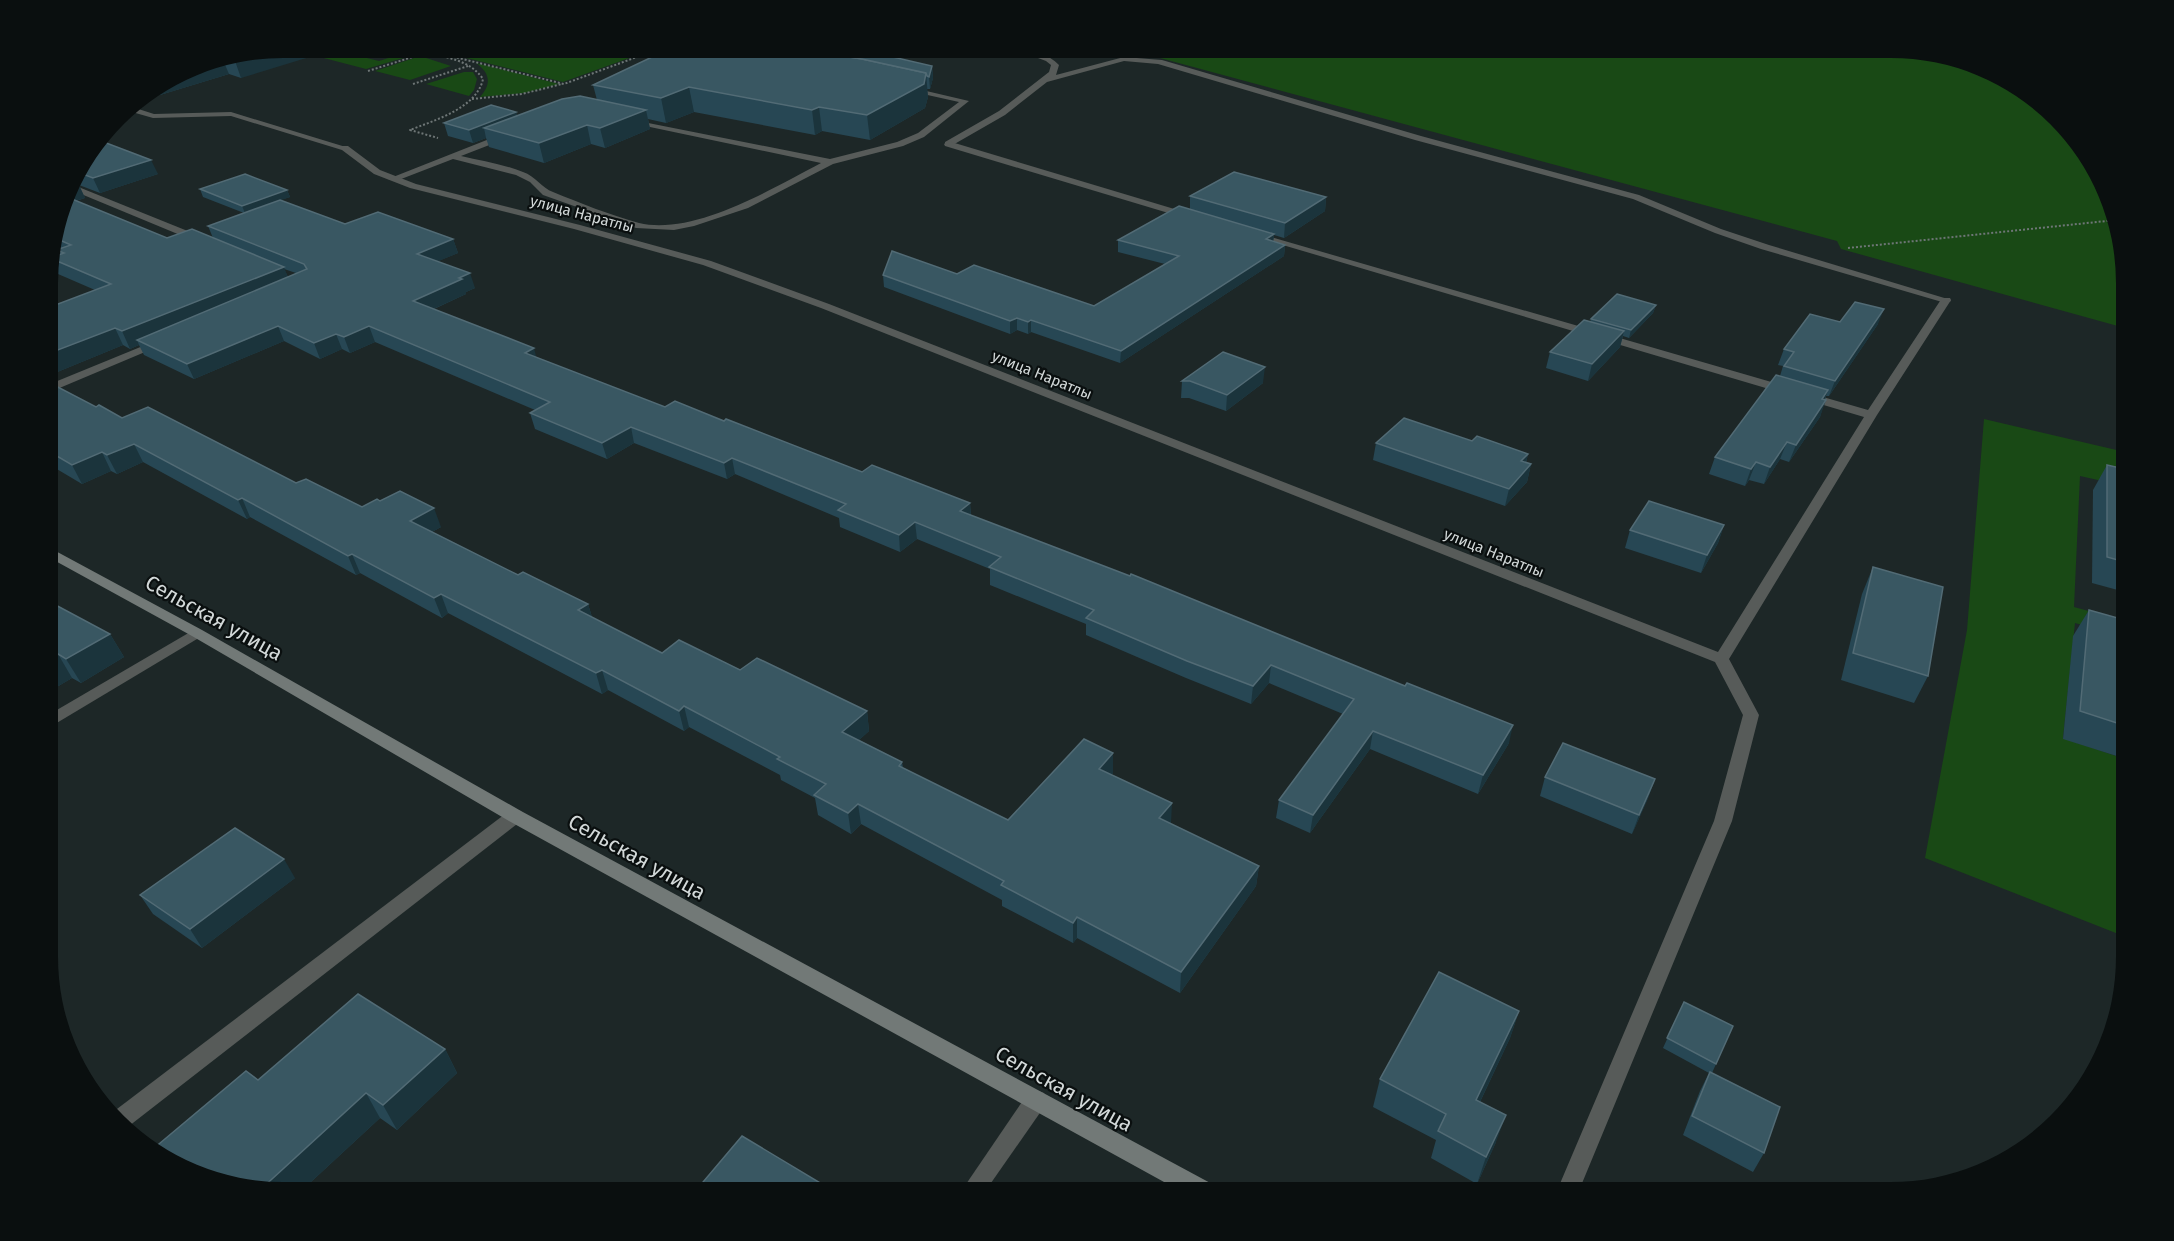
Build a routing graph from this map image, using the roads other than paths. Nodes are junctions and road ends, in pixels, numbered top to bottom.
1 (1046, 58) edge
2 (1044, 80) junction
3 (898, 86) edge
4 (138, 111) edge
5 (619, 119) edge
6 (516, 131) edge
7 (452, 156) junction
8 (830, 162) junction
9 (393, 179) junction
10 (79, 190) edge
11 (1203, 220) edge
12 (1238, 230) edge
13 (217, 247) edge
14 (167, 340) edge
15 (58, 385) edge
16 (1871, 415) junction
17 (58, 556) edge
18 (197, 633) junction
19 (1721, 659) junction
20 (58, 716) edge
21 (515, 816) junction
22 (1036, 1100) junction
23 (124, 1117) edge
24 (979, 1182) edge
25 (1186, 1182) edge
26 (1571, 1182) edge

1 - 2 street
2 - 11 street
2 - 16 street
3 - 8 street
4 - 9 street, улица Наратлы
5 - 8 street
6 - 7 street
7 - 8 street
7 - 9 street
9 - 19 street, улица Наратлы
10 - 13 street
12 - 16 street
14 - 15 street
16 - 19 street
17 - 18 main road, Сельская улица
18 - 20 street
18 - 21 main road, Сельская улица
19 - 26 street
21 - 22 main road, Сельская улица
21 - 23 street
22 - 24 street
22 - 25 main road, Сельская улица

